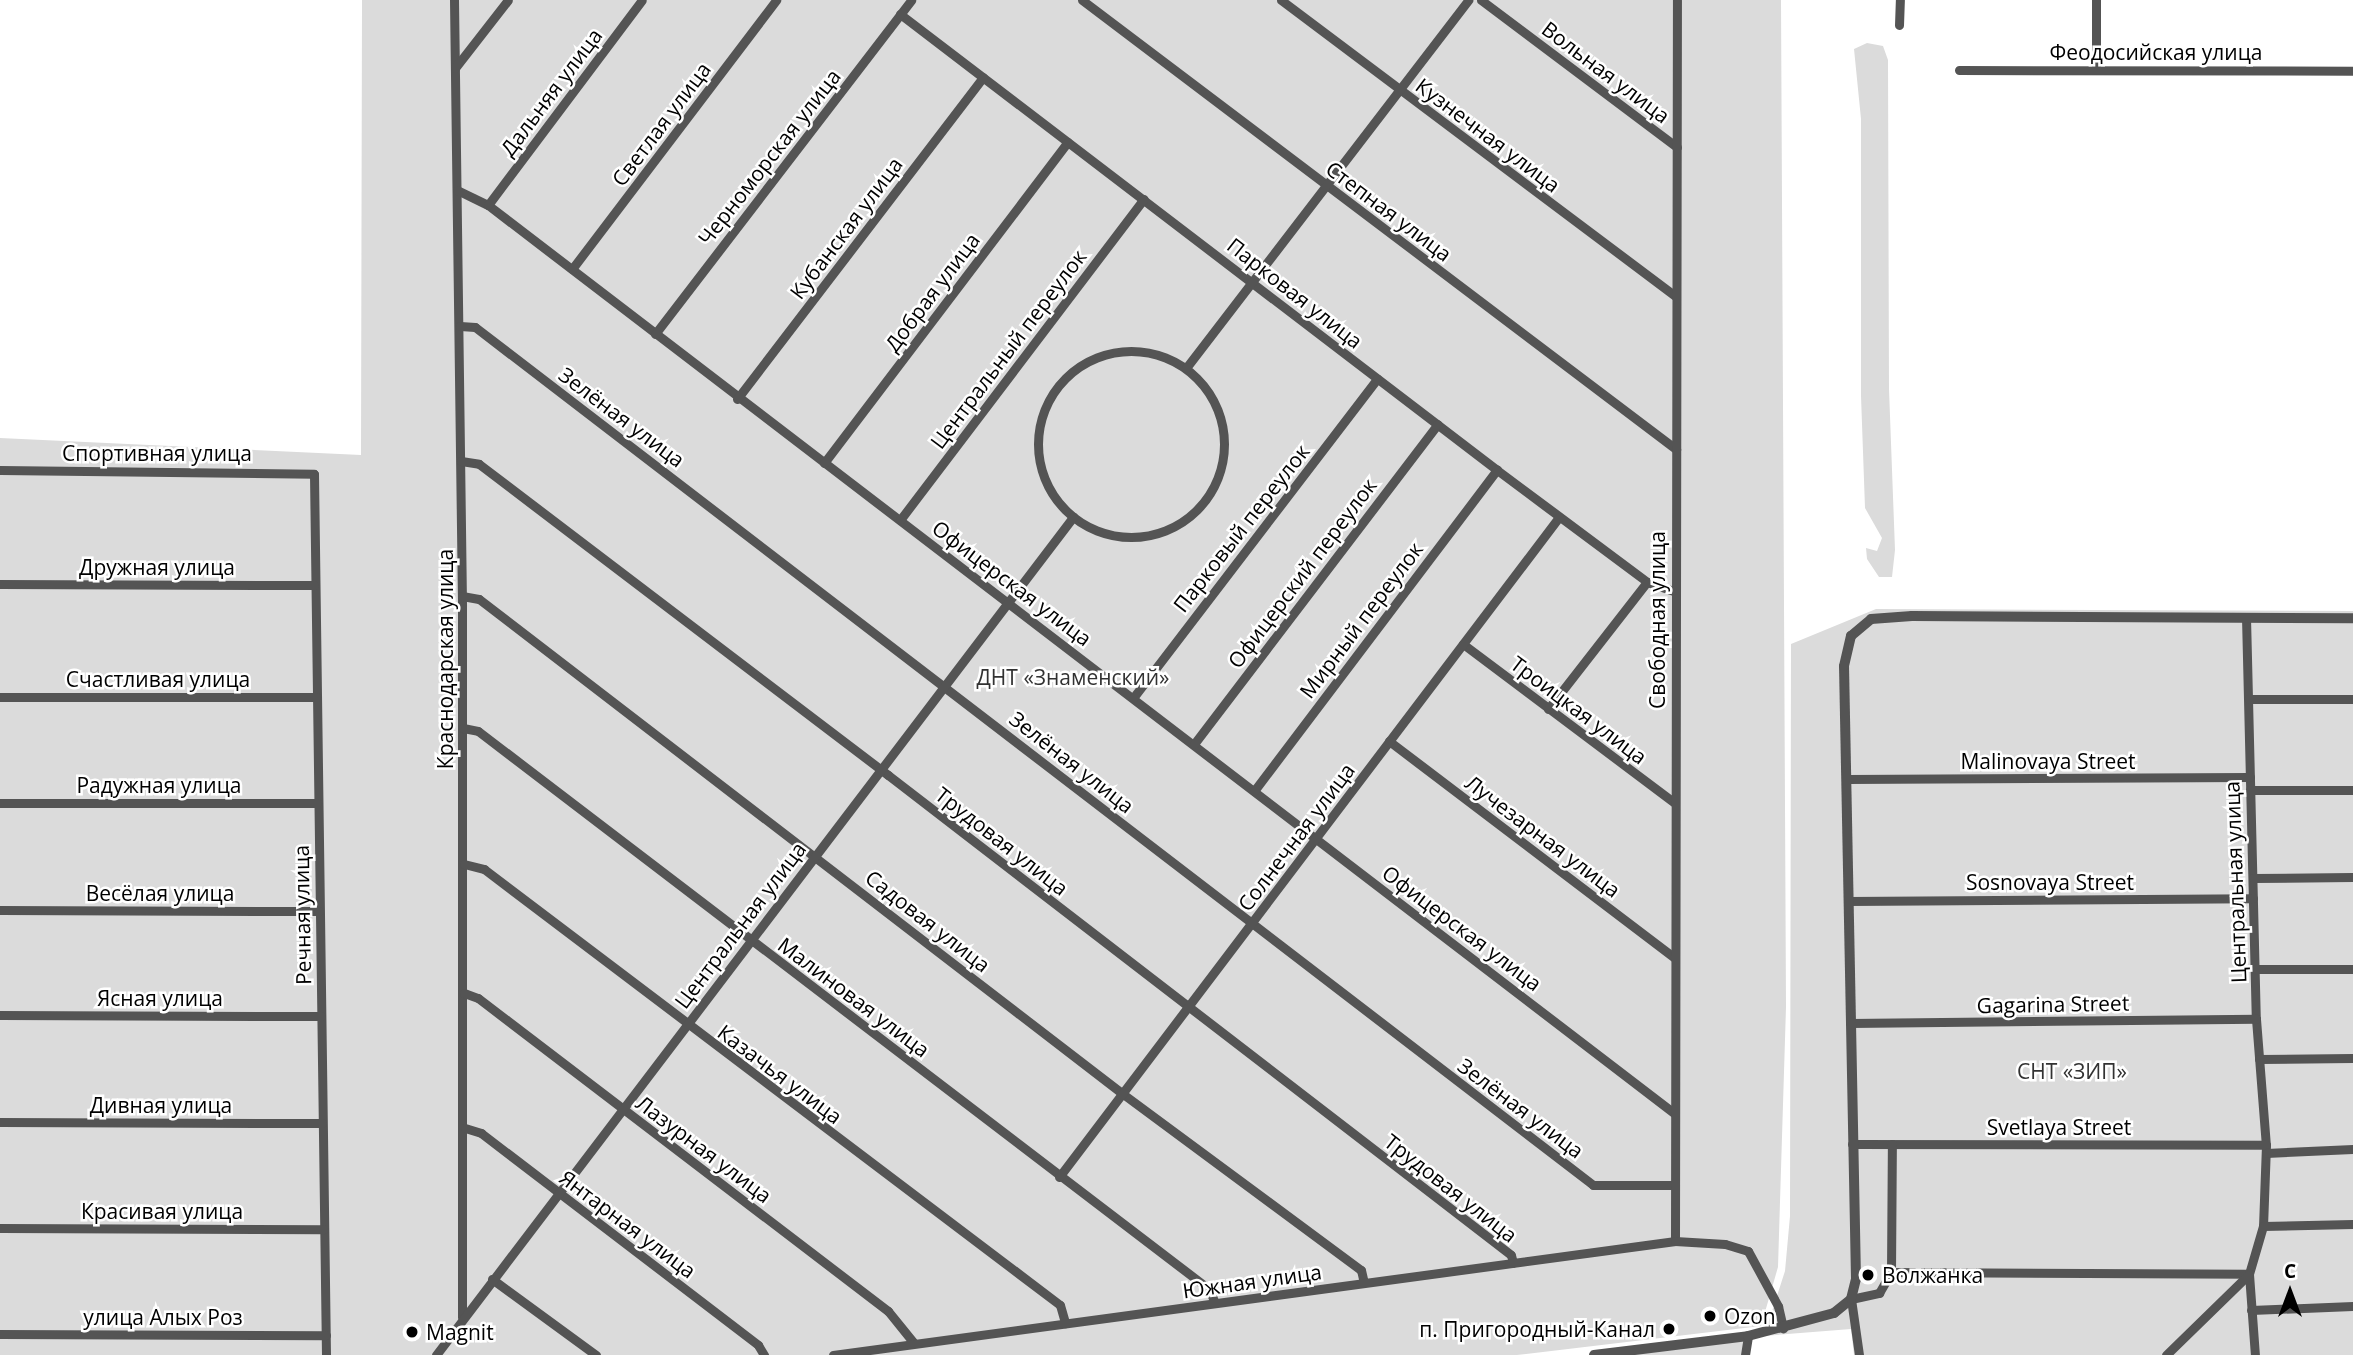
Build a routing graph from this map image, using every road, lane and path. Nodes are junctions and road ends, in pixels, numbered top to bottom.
1 (454, 0) edge
2 (508, 0) edge
3 (642, 0) edge
4 (776, 0) edge
5 (911, 0) edge
6 (1082, 0) edge
7 (1280, 0) edge
8 (1468, 0) edge
9 (1481, 0) edge
10 (1677, 0) edge
11 (1900, 0) edge
12 (2096, 0) edge
13 (900, 14) junction
14 (1899, 25) dead end
15 (456, 68) junction
16 (2096, 68) junction
17 (1959, 70) dead end
18 (2353, 71) edge
19 (983, 78) junction
20 (1399, 90) junction
21 (1069, 142) junction
22 (1677, 147) junction
23 (1327, 186) junction
24 (457, 190) junction
25 (1143, 199) junction
26 (488, 205) junction
27 (572, 268) junction
28 (1253, 281) junction
29 (1676, 297) junction
30 (460, 326) junction
31 (655, 334) junction
32 (1186, 368) junction
33 (1377, 379) junction
34 (737, 399) junction
35 (1438, 424) junction
36 (1676, 449) junction
37 (461, 461) junction
38 (824, 463) junction
39 (0, 470) edge
40 (1497, 470) junction
41 (314, 474) joint
42 (1073, 517) junction
43 (1559, 517) junction
44 (900, 520) junction
45 (1647, 582) junction
46 (0, 584) edge
47 (314, 585) junction
48 (1673, 591) junction
49 (462, 596) junction
50 (1009, 601) junction
51 (2246, 618) junction
52 (2353, 618) edge
53 (1463, 644) junction
54 (946, 686) junction
55 (0, 697) edge
56 (316, 697) junction
57 (1133, 698) junction
58 (2249, 699) junction
59 (2353, 699) edge
60 (1548, 709) junction
61 (463, 729) junction
62 (1389, 741) junction
63 (1194, 744) junction
64 (879, 769) junction
65 (2250, 777) junction
66 (1847, 779) junction
67 (2250, 790) junction
68 (2353, 790) edge
69 (1254, 791) junction
70 (0, 803) edge
71 (317, 803) junction
72 (1675, 803) junction
73 (1316, 838) junction
74 (815, 856) junction
75 (464, 864) junction
76 (2252, 877) junction
77 (2353, 877) edge
78 (2253, 898) junction
79 (1848, 901) junction
80 (0, 910) edge
81 (319, 911) junction
82 (1253, 924) junction
83 (750, 940) junction
84 (1675, 958) junction
85 (2256, 969) junction
86 (2353, 969) edge
87 (464, 993) junction
88 (1189, 1009) junction
89 (0, 1015) edge
90 (321, 1016) junction
91 (2256, 1019) junction
92 (1850, 1023) junction
93 (686, 1024) junction
94 (2259, 1059) junction
95 (2353, 1059) edge
96 (1123, 1094) junction
97 (623, 1109) junction
98 (1675, 1114) junction
99 (0, 1122) edge
100 (322, 1123) junction
101 (465, 1128) junction
102 (1852, 1144) junction
103 (1892, 1144) junction
104 (2266, 1149) junction
105 (2353, 1149) edge
106 (1059, 1177) junction
107 (1675, 1185) junction
108 (558, 1193) junction
109 (2353, 1224) edge
110 (2263, 1226) junction
111 (0, 1228) edge
112 (324, 1229) junction
113 (1675, 1241) junction
114 (1513, 1263) junction
115 (1891, 1272) junction
116 (2249, 1274) junction
117 (492, 1279) junction
118 (1364, 1283) junction
119 (1851, 1298) junction
120 (1215, 1303) junction
121 (2353, 1306) edge
122 (2251, 1310) junction
123 (462, 1317) junction
124 (1065, 1323) junction
125 (1783, 1328) junction
126 (0, 1334) edge
127 (326, 1335) junction
128 (1748, 1336) junction
129 (913, 1342) junction
130 (326, 1355) edge
131 (436, 1355) edge
132 (596, 1355) edge
133 (764, 1355) edge
134 (833, 1355) edge
135 (1594, 1355) edge
136 (1745, 1355) edge
137 (1859, 1355) edge
138 (2166, 1355) edge
139 (2255, 1355) edge

1 - 15 street, Краснодарская улица
2 - 15 street
3 - 26 street, Дальняя улица
4 - 27 street, Светлая улица
5 - 13 street, Черноморская улица
6 - 23 street, Степная улица
7 - 20 street, Кузнечная улица
8 - 20 street
9 - 22 street, Вольная улица
10 - 22 street, Свободная улица
11 - 14 street
12 - 16 street
13 - 19 street, Парковая улица
13 - 31 street, Черноморская улица
15 - 24 street, Краснодарская улица
16 - 17 street, Феодосийская улица
16 - 18 street, Феодосийская улица
19 - 21 street, Парковая улица
19 - 34 street, Кубанская улица
20 - 23 street
20 - 29 street, Кузнечная улица
21 - 25 street, Парковая улица
21 - 38 street, Добрая улица
22 - 29 street, Свободная улица
23 - 28 street
23 - 36 street, Степная улица
24 - 26 street, Офицерская улица
24 - 30 street, Краснодарская улица
25 - 28 street, Парковая улица
25 - 44 street, Центральный переулок
26 - 27 street, Офицерская улица
27 - 31 street, Офицерская улица
28 - 32 street
28 - 33 street, Парковая улица
29 - 36 street, Свободная улица
30 - 37 street, Краснодарская улица
30 - 54 street, Зелёная улица
31 - 34 street, Офицерская улица
32 - 42 street
32 - 42 street
33 - 35 street, Парковая улица
33 - 57 street, Парковый переулок
34 - 38 street, Офицерская улица
35 - 40 street, Парковая улица
35 - 63 street, Офицерский переулок
36 - 48 street, Свободная улица
37 - 49 street, Краснодарская улица
37 - 64 street, Трудовая улица
38 - 44 street, Офицерская улица
39 - 41 street, Спортивная улица
40 - 43 street, Парковая улица
40 - 69 street, Мирный переулок
41 - 47 street, Речная улица
42 - 50 street, Центральная улица
43 - 45 street, Парковая улица
43 - 53 street, Солнечная улица
44 - 50 street, Офицерская улица
45 - 48 street, Парковая улица
45 - 60 street
46 - 47 street, Дружная улица
47 - 56 street, Речная улица
48 - 72 street, Свободная улица
49 - 61 street, Краснодарская улица
49 - 74 street, Садовая улица
50 - 54 street, Центральная улица
50 - 57 street, Офицерская улица
51 - 52 street
51 - 58 street, Центральная улица
51 - 66 street
53 - 60 street, Троицкая улица
53 - 62 street, Солнечная улица
54 - 64 street, Центральная улица
54 - 82 street, Зелёная улица
55 - 56 street, Счастливая улица
56 - 71 street, Речная улица
57 - 63 street, Офицерская улица
58 - 59 street
58 - 65 street, Центральная улица
60 - 72 street, Троицкая улица
61 - 75 street, Краснодарская улица
61 - 83 street, Малиновая улица
62 - 73 street, Солнечная улица
62 - 84 street, Лучезарная улица
63 - 69 street, Офицерская улица
64 - 74 street, Центральная улица
64 - 88 street, Трудовая улица
65 - 66 street, Malinovaya Street
65 - 67 street, Центральная улица
66 - 79 street
67 - 68 street
67 - 76 street, Центральная улица
69 - 73 street, Офицерская улица
70 - 71 street, Радужная улица
71 - 81 street, Речная улица
72 - 84 street, Свободная улица
73 - 82 street, Солнечная улица
73 - 98 street, Офицерская улица
74 - 83 street, Центральная улица
74 - 96 street, Садовая улица
75 - 87 street, Краснодарская улица
75 - 93 street, Казачья улица
76 - 77 street
76 - 78 street, Центральная улица
78 - 79 street, Sosnovaya Street
78 - 85 street, Центральная улица
79 - 92 street
80 - 81 street, Весёлая улица
81 - 90 street, Речная улица
82 - 88 street, Солнечная улица
82 - 107 street, Зелёная улица
83 - 93 street, Центральная улица
83 - 106 street, Малиновая улица
84 - 98 street, Свободная улица
85 - 86 street
85 - 91 street, Центральная улица
87 - 97 street, Лазурная улица
87 - 101 street, Краснодарская улица
88 - 96 street, Солнечная улица
88 - 114 street, Трудовая улица
89 - 90 street, Ясная улица
90 - 100 street, Речная улица
91 - 92 street, Gagarina Street
91 - 94 street, Центральная улица
92 - 102 street
93 - 97 street, Центральная улица
93 - 124 street, Казачья улица
94 - 95 street
94 - 104 street, Центральная улица
96 - 106 street, Солнечная улица
96 - 118 street, Садовая улица
97 - 108 street, Центральная улица
97 - 129 street, Лазурная улица
98 - 107 street, Свободная улица
99 - 100 street, Дивная улица
100 - 112 street, Речная улица
101 - 108 street, Янтарная улица
101 - 123 street, Краснодарская улица
102 - 103 street, Svetlaya Street
102 - 119 street
103 - 104 street, Svetlaya Street
103 - 115 street
104 - 105 street, Svetlaya Street
104 - 110 street, Центральная улица
106 - 120 street, Малиновая улица
107 - 113 street, Свободная улица
108 - 117 street, Центральная улица
108 - 133 street, Янтарная улица
109 - 110 street
110 - 116 street, Центральная улица
111 - 112 street, Красивая улица
112 - 127 street, Речная улица
113 - 114 street, Южная улица
113 - 125 street, Южная улица
114 - 118 street, Южная улица
115 - 116 street
115 - 119 street
116 - 122 street
116 - 138 street
117 - 123 street, Центральная улица
117 - 132 street
118 - 120 street, Южная улица
119 - 125 street
119 - 137 street
120 - 124 street, Южная улица
121 - 122 street
122 - 139 street
123 - 131 street, Центральная улица
124 - 129 street, Южная улица
125 - 128 street
126 - 127 street, улица Алых Роз
127 - 130 street, Речная улица
128 - 135 street
128 - 136 street
129 - 134 street, Южная улица

